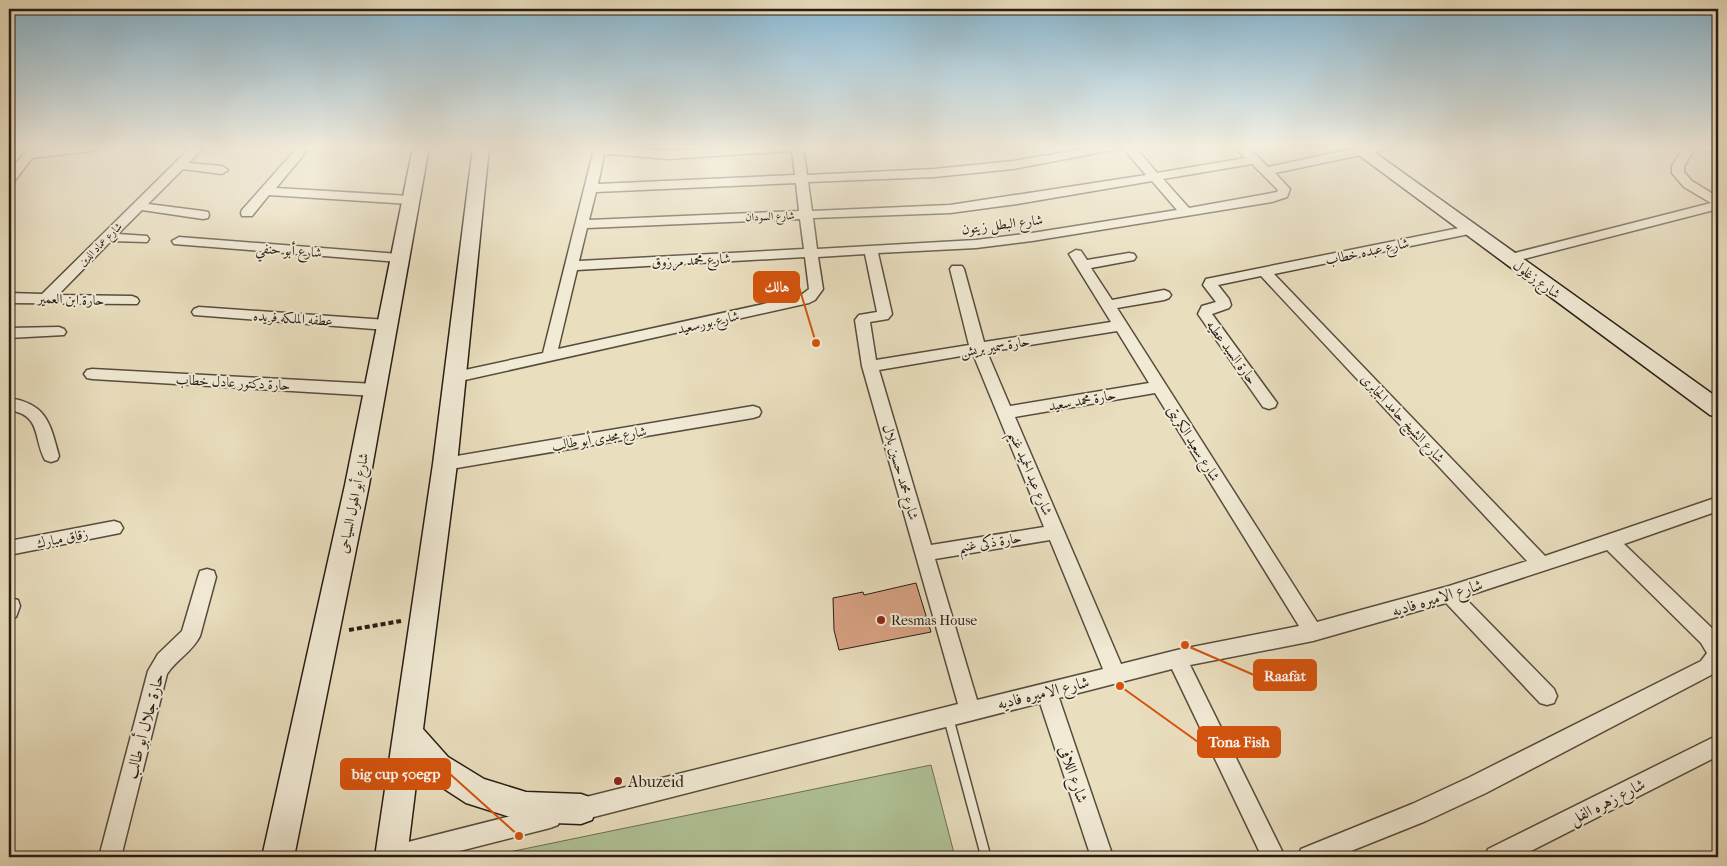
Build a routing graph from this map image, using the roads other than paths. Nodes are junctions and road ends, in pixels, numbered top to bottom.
1 (157, 187) edge
2 (269, 187) edge
3 (413, 187) edge
4 (476, 187) edge
5 (606, 187) edge
6 (802, 187) edge
7 (1092, 187) edge
8 (1163, 187) edge
9 (1282, 187) edge
10 (1415, 187) edge
11 (1693, 187) edge
12 (591, 188) joint
13 (266, 191) junction
14 (410, 200) junction
15 (1718, 203) edge
16 (138, 206) junction
17 (1185, 212) junction
18 (247, 213) dead end
19 (203, 215) dead end
20 (806, 215) junction
21 (582, 224) junction
22 (1469, 230) junction
23 (106, 237) junction
24 (142, 239) dead end
25 (179, 241) dead end
26 (871, 250) junction
27 (810, 253) junction
28 (1129, 257) dead end
29 (399, 258) junction
30 (1508, 259) junction
31 (572, 266) junction
32 (957, 269) dead end
33 (1265, 272) junction
34 (1164, 295) dead end
35 (9, 298) edge
36 (46, 298) junction
37 (132, 301) dead end
38 (1108, 305) junction
39 (199, 312) dead end
40 (387, 325) junction
41 (1120, 326) junction
42 (9, 332) edge
43 (59, 332) dead end
44 (978, 348) junction
45 (549, 357) junction
46 (870, 366) junction
47 (92, 374) dead end
48 (456, 377) junction
49 (1159, 387) junction
50 (375, 390) junction
51 (1269, 403) dead end
52 (9, 404) edge
53 (1718, 409) edge
54 (753, 412) dead end
55 (1005, 413) junction
56 (51, 456) dead end
57 (446, 464) junction
58 (1718, 504) edge
59 (114, 528) dead end
60 (1055, 532) junction
61 (1610, 542) junction
62 (9, 548) edge
63 (925, 553) junction
64 (1541, 564) junction
65 (207, 577) dead end
66 (1449, 594) junction
67 (1313, 632) junction
68 (1178, 659) junction
69 (1115, 674) junction
70 (1046, 691) junction
71 (1547, 696) dead end
72 (970, 710) junction
73 (948, 716) junction
74 (408, 734) junction
75 (1718, 745) edge
76 (580, 809) junction
77 (110, 857) edge
78 (278, 857) edge
79 (392, 857) edge
80 (986, 857) edge
81 (1102, 857) edge
82 (1274, 857) edge
83 (1309, 857) edge
84 (1496, 857) edge

1 - 16 street, شارع عماد الدين
2 - 13 street
3 - 14 main road, شارع أبو الهول السياحى
4 - 48 main road
5 - 12 street
6 - 20 street, شارع بورسعيد
7 - 20 street, شارع السودان
8 - 17 street
9 - 17 street, شارع البطل زيتون
10 - 22 main road, شارع زغلول
11 - 15 street
12 - 21 street
13 - 14 street
13 - 18 street
14 - 29 main road, شارع أبو الهول السياحى
15 - 30 street
16 - 19 street
16 - 23 street, شارع عماد الدين
17 - 26 street, شارع البطل زيتون
20 - 21 street, شارع السودان
20 - 27 street, شارع بورسعيد
21 - 31 street
22 - 30 main road, شارع زغلول
22 - 33 street, شارع عبده خطاب
23 - 24 street
23 - 36 street, شارع عماد الدين
25 - 29 street, شارع أبو حنفي
26 - 27 street, شارع البطل زيتون
26 - 46 street, شارع محمد حسين بلال
27 - 31 street, شارع محمد مرزوق
27 - 45 street, شارع بورسعيد
28 - 38 street, شارع سعيد الكريتى
29 - 40 main road, شارع أبو الهول السياحى
30 - 53 main road, شارع زغلول
31 - 45 street
32 - 44 street, شارع عبد الحميد غنيم
33 - 51 street, حارة السيد عطيه
33 - 64 street, شارع الشيخ حامد الجابرى
34 - 38 street
35 - 36 street, حارة ابن العمير
36 - 37 street, حارة ابن العمير
38 - 41 street, شارع سعيد الكريتى
39 - 40 street, عطفه الملكه فريده
40 - 50 main road, شارع أبو الهول السياحى
41 - 44 street, حارة سمير بريش
41 - 49 street, شارع سعيد الكريتى
42 - 43 street
44 - 46 street, حارة سمير بريش
44 - 55 street, شارع عبد الحميد غنيم
45 - 48 street, شارع بورسعيد
46 - 63 street, شارع محمد حسين بلال
47 - 50 street, حارة دكتور عادل خطاب
48 - 57 main road
49 - 55 street, حارة محمد سعيد
49 - 67 street, شارع سعيد الكريتى
50 - 78 main road, شارع أبو الهول السياحى
52 - 56 street
54 - 57 street, شارع مجدى أبو طالب
55 - 60 street, شارع عبد الحميد غنيم
57 - 74 main road
58 - 61 street, شارع الاميره فاديه
59 - 62 street, زقاق مبارك
60 - 63 street, حارة ذكى غنيم
60 - 69 street, شارع عبد الحميد غنيم
61 - 64 street, شارع الاميره فاديه
61 - 83 street
63 - 72 street, شارع محمد حسين بلال
64 - 66 street, شارع الاميره فاديه
65 - 77 street, حارة جلال أبو طالب
66 - 67 street, شارع الاميره فاديه
66 - 71 street
67 - 68 street, شارع الاميره فاديه
68 - 69 street, شارع الاميره فاديه
68 - 82 street
69 - 70 street, شارع الاميره فاديه
70 - 72 street, شارع الاميره فاديه
70 - 81 street, شارع اللافى
72 - 73 street, شارع الاميره فاديه
73 - 76 street, شارع الاميره فاديه
73 - 80 lane
74 - 76 main road
74 - 79 main road
75 - 84 street, شارع زهره الفل
76 - 79 street, شارع الاميره فاديه

